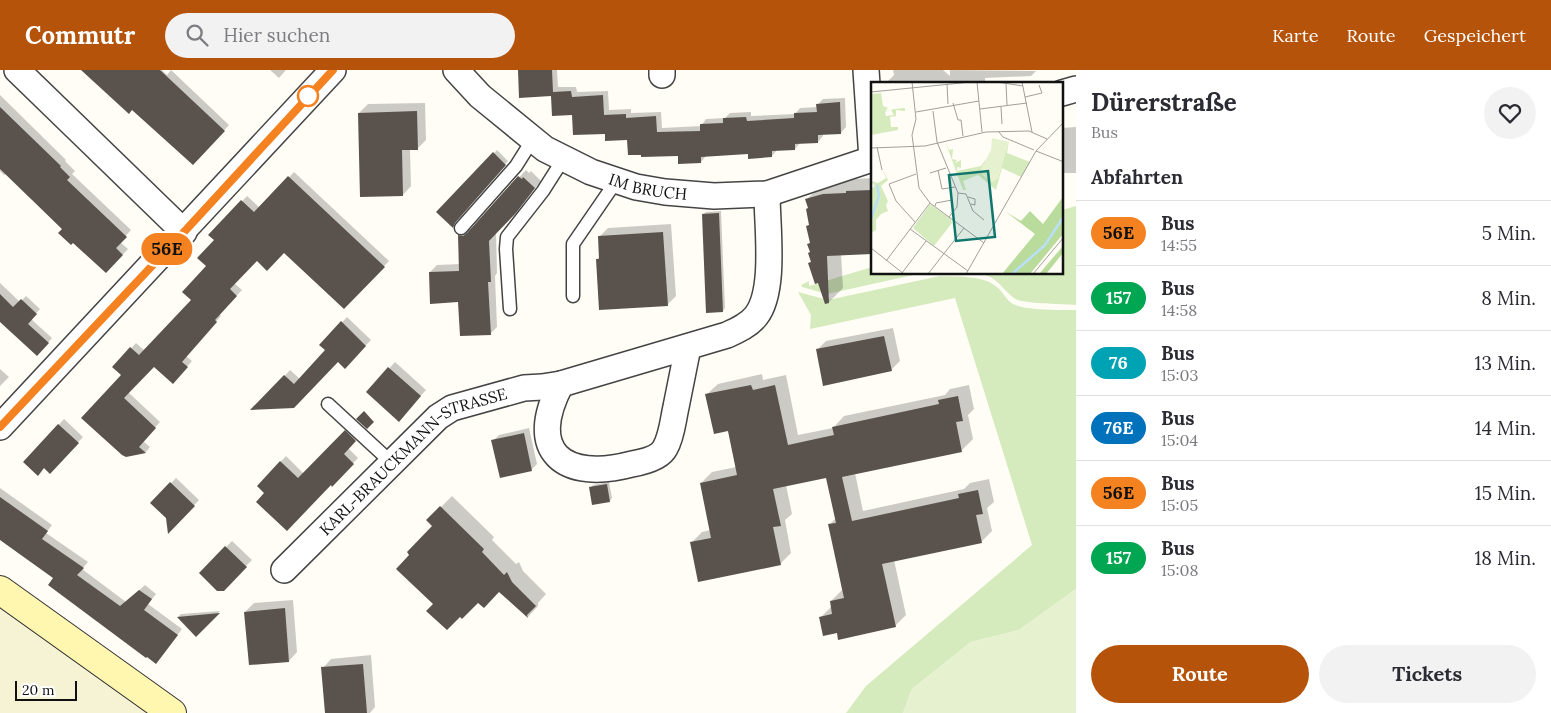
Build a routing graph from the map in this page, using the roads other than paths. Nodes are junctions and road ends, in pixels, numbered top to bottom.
1 (17, 70) edge
2 (333, 70) edge
3 (456, 70) edge
4 (866, 70) edge
5 (533, 139) junction
6 (871, 144) edge
7 (564, 158) junction
8 (871, 159) edge
9 (617, 180) junction
10 (767, 194) junction
11 (461, 228) dead end
12 (184, 232) junction
13 (573, 296) dead end
14 (510, 309) dead end
15 (688, 347) junction
16 (561, 384) junction
17 (328, 404) dead end
18 (0, 427) edge
19 (392, 463) junction
20 (284, 570) dead end
21 (0, 590) edge
22 (172, 713) edge

1 - 12 street
2 - 12 street
3 - 5 street, IM BRUCH
4 - 6 street
5 - 7 street, IM BRUCH
5 - 11 lane
7 - 9 street, IM BRUCH
7 - 14 lane
8 - 10 street, IM BRUCH
9 - 10 street, IM BRUCH
9 - 13 lane
10 - 15 street, KARL-BRAUCKMANN-STRASSE
12 - 18 street
15 - 16 street, KARL-BRAUCKMANN-STRASSE
15 - 16 street
16 - 19 street, KARL-BRAUCKMANN-STRASSE
17 - 19 lane
19 - 20 street, KARL-BRAUCKMANN-STRASSE
21 - 22 street

